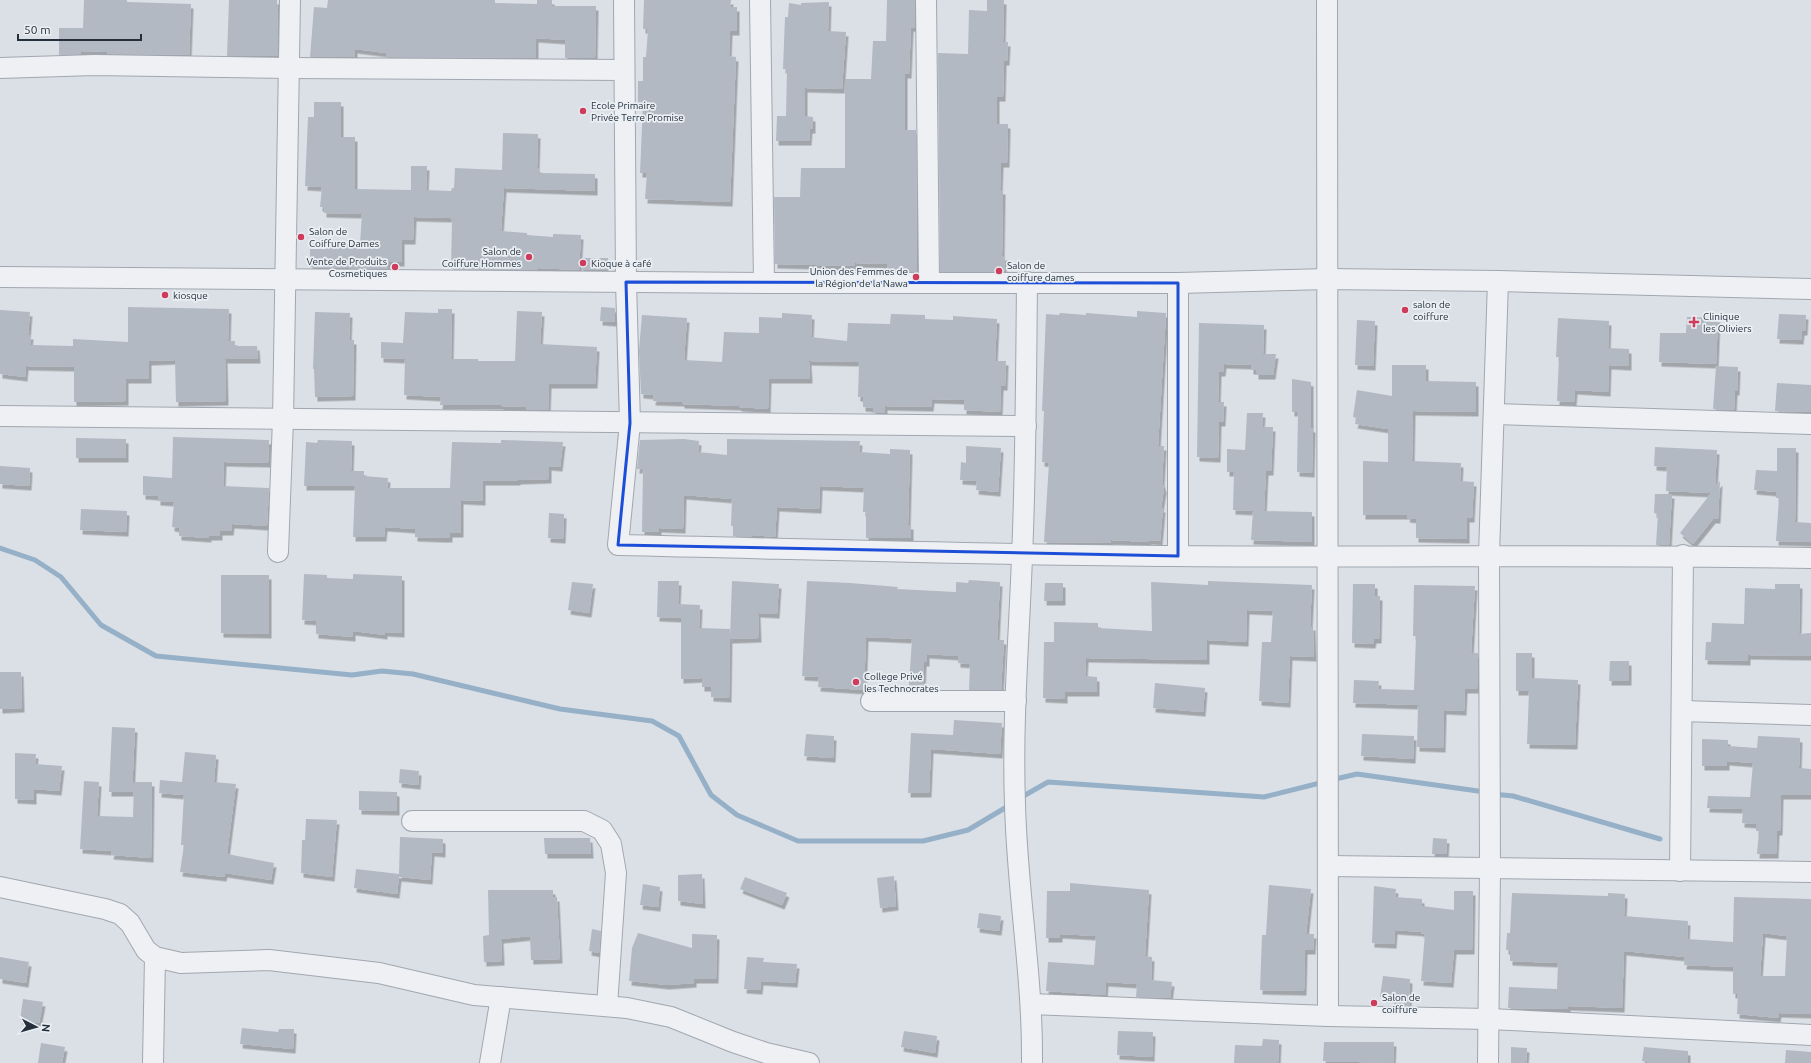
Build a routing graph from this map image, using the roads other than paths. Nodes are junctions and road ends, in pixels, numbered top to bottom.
1 (290, 0) edge
2 (624, 0) edge
3 (760, 0) edge
4 (926, 0) edge
5 (1327, 0) edge
6 (0, 68) edge
7 (289, 68) junction
8 (624, 70) junction
9 (0, 277) edge
10 (285, 280) junction
11 (1327, 280) junction
12 (1498, 281) junction
13 (626, 282) junction
14 (929, 282) junction
15 (1027, 282) junction
16 (764, 283) junction
17 (1178, 283) junction
18 (1811, 289) edge
19 (1495, 414) junction
20 (0, 416) edge
21 (283, 419) junction
22 (630, 423) junction
23 (1811, 424) edge
24 (1026, 426) junction
25 (278, 552) dead end
26 (1022, 554) junction
27 (1489, 555) junction
28 (1683, 555) junction
29 (1178, 556) junction
30 (1328, 556) junction
31 (1811, 558) edge
32 (871, 701) dead end
33 (1016, 701) junction
34 (1682, 711) junction
35 (1811, 715) edge
36 (412, 821) dead end
37 (1328, 866) junction
38 (1490, 869) junction
39 (1680, 871) junction
40 (1811, 872) edge
41 (0, 888) edge
42 (155, 957) junction
43 (501, 997) junction
44 (1031, 1004) junction
45 (607, 1006) junction
46 (1328, 1016) junction
47 (1490, 1019) junction
48 (1811, 1035) edge
49 (153, 1063) edge
50 (490, 1063) edge
51 (809, 1063) edge
52 (1032, 1063) edge
53 (1488, 1063) edge

1 - 7 street
2 - 8 street
3 - 16 street
4 - 14 street
5 - 11 street
6 - 7 street
7 - 8 street
7 - 10 street
8 - 13 street
9 - 10 street
10 - 13 street
10 - 21 street
11 - 12 street
11 - 17 street
11 - 30 street
12 - 18 street
12 - 19 street
13 - 16 street
13 - 22 street
14 - 15 street
14 - 16 street
15 - 17 street
15 - 24 street
17 - 29 street
19 - 23 street
19 - 27 street
20 - 21 street
21 - 22 street
21 - 25 street
22 - 24 street
22 - 26 street
24 - 26 street
26 - 29 street
26 - 33 street
27 - 28 street
27 - 30 street
27 - 38 street
28 - 31 street
28 - 34 street
29 - 30 street
30 - 37 street
32 - 33 street
33 - 44 street
34 - 35 street
34 - 39 street
36 - 45 street
37 - 38 street
37 - 46 street
38 - 39 street
38 - 47 street
39 - 40 street
41 - 42 street
42 - 43 street
42 - 49 street
43 - 45 street
43 - 50 street
44 - 46 street
44 - 52 street
45 - 51 street
46 - 47 street
47 - 48 street
47 - 53 street

